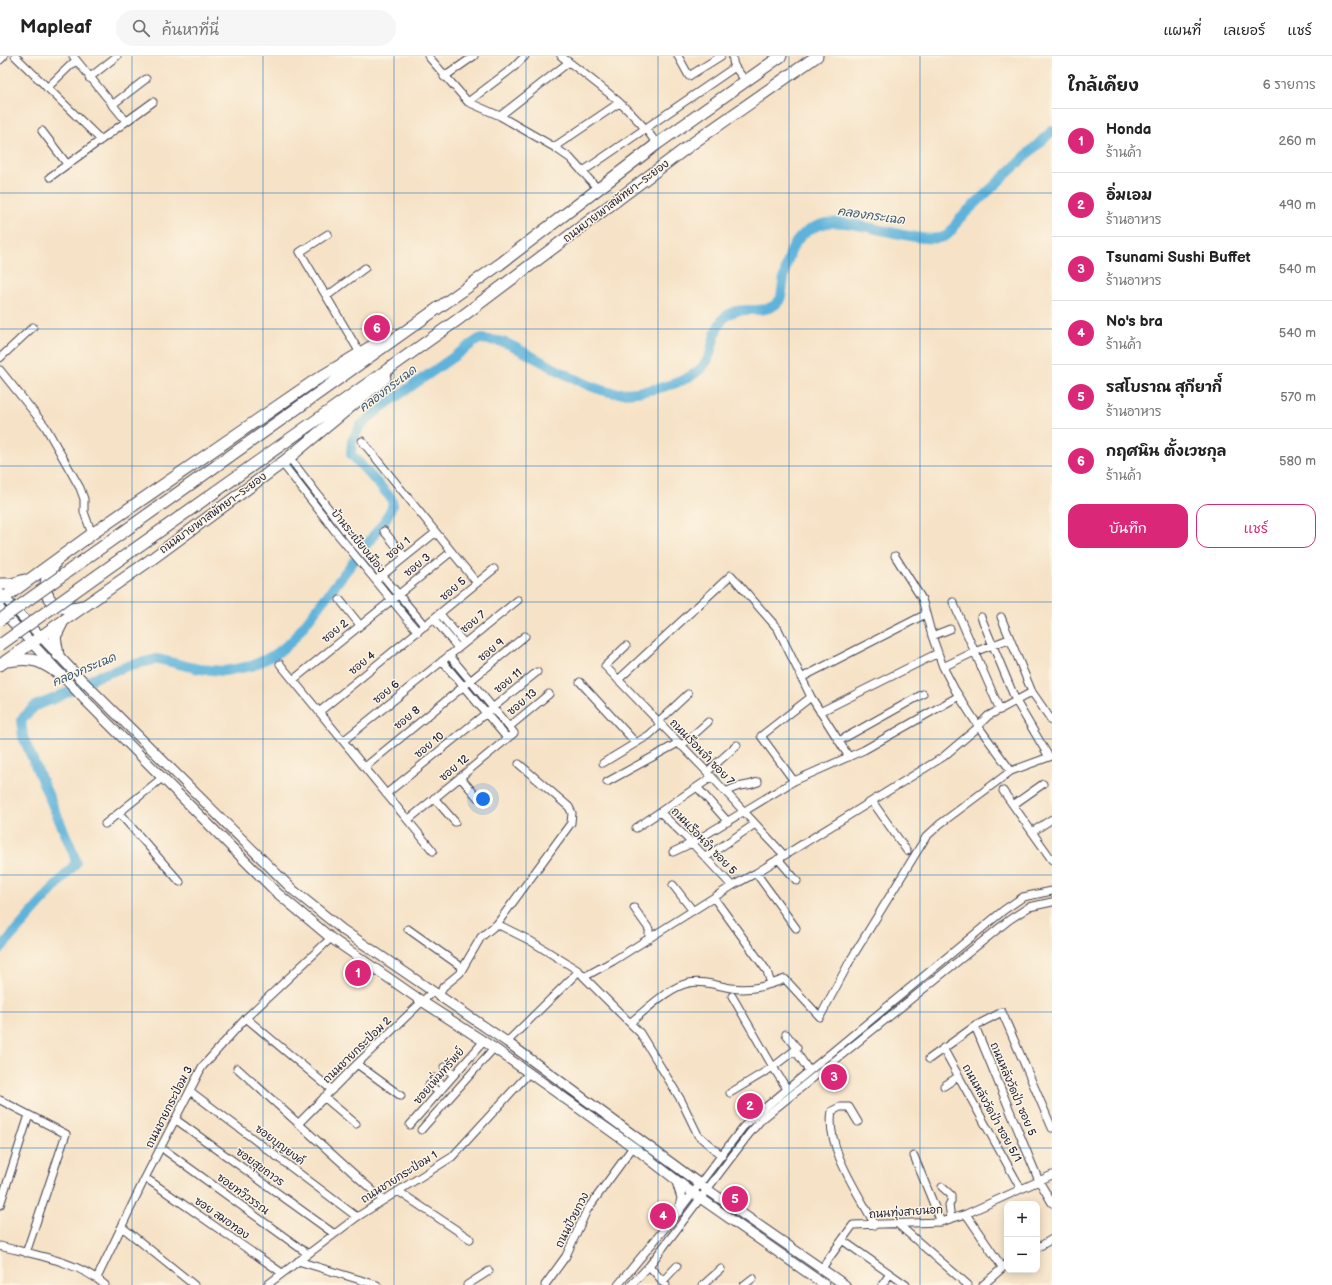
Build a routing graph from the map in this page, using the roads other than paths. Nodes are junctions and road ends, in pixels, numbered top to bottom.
1 (4, 56) edge
2 (15, 56) edge
3 (117, 56) edge
4 (428, 56) edge
5 (474, 56) edge
6 (525, 56) edge
7 (561, 56) edge
8 (678, 56) edge
9 (721, 56) edge
10 (781, 56) edge
11 (817, 56) edge
12 (75, 58) edge
13 (0, 60) edge
14 (732, 60) edge
15 (569, 62) junction
16 (444, 77) junction
17 (90, 78) junction
18 (146, 79) dead end
19 (746, 80) junction
20 (47, 88) junction
21 (153, 102) dead end
22 (468, 102) junction
23 (619, 103) junction
24 (112, 106) junction
25 (500, 116) junction
26 (126, 121) junction
27 (646, 128) junction
28 (42, 131) dead end
29 (101, 140) junction
30 (657, 144) junction
31 (554, 147) junction
32 (67, 164) junction
33 (582, 172) junction
34 (50, 177) dead end
35 (598, 189) junction
36 (328, 234) dead end
37 (365, 268) dead end
38 (327, 296) junction
39 (412, 326) junction
40 (33, 327) dead end
41 (417, 349) junction
42 (360, 353) junction
43 (0, 358) edge
44 (0, 370) edge
45 (362, 441) dead end
46 (286, 460) junction
47 (345, 531) junction
48 (384, 531) dead end
49 (435, 533) junction
50 (92, 534) junction
51 (339, 536) junction
52 (361, 550) junction
53 (451, 552) junction
54 (355, 555) junction
55 (895, 556) dead end
56 (405, 557) junction
57 (57, 561) junction
58 (494, 569) dead end
59 (382, 575) junction
60 (33, 577) junction
61 (376, 580) junction
62 (477, 583) junction
63 (0, 584) edge
64 (398, 594) junction
65 (2, 597) edge
66 (340, 600) dead end
67 (392, 600) junction
68 (518, 600) dead end
69 (953, 602) dead end
70 (86, 604) junction
71 (0, 609) edge
72 (440, 614) junction
73 (926, 614) junction
74 (981, 617) dead end
75 (1001, 618) dead end
76 (434, 619) junction
77 (0, 620) edge
78 (64, 621) junction
79 (360, 625) junction
80 (425, 626) junction
81 (950, 630) dead end
82 (418, 632) junction
83 (526, 636) dead end
84 (932, 636) junction
85 (36, 639) junction
86 (1009, 639) junction
87 (464, 643) junction
88 (0, 645) edge
89 (992, 645) junction
90 (626, 646) dead end
91 (458, 648) junction
92 (974, 652) junction
93 (938, 653) junction
94 (58, 655) junction
95 (449, 655) junction
96 (442, 661) junction
97 (3, 663) edge
98 (280, 664) dead end
99 (943, 666) junction
100 (537, 672) dead end
101 (801, 678) junction
102 (293, 680) junction
103 (618, 680) junction
104 (67, 681) junction
105 (470, 681) junction
106 (580, 682) dead end
107 (464, 686) junction
108 (1032, 692) junction
109 (549, 694) dead end
110 (688, 694) dead end
111 (923, 694) dead end
112 (959, 696) junction
113 (811, 697) junction
114 (1016, 701) junction
115 (492, 708) junction
116 (1000, 710) junction
117 (319, 712) junction
118 (820, 712) junction
119 (486, 713) junction
120 (1052, 721) edge
121 (708, 722) dead end
122 (659, 723) junction
123 (978, 727) junction
124 (511, 730) junction
125 (507, 738) junction
126 (343, 741) junction
127 (839, 741) junction
128 (636, 743) junction
129 (680, 745) junction
130 (737, 745) dead end
131 (849, 757) junction
132 (1051, 757) edge
133 (603, 763) dead end
134 (519, 764) dead end
135 (365, 767) junction
136 (1011, 771) junction
137 (707, 772) junction
138 (460, 777) junction
139 (712, 777) junction
140 (162, 778) junction
141 (794, 781) junction
142 (608, 782) dead end
143 (758, 782) dead end
144 (1043, 784) dead end
145 (698, 788) junction
146 (1003, 791) dead end
147 (726, 792) junction
148 (386, 794) junction
149 (434, 798) junction
150 (478, 798) dead end
151 (872, 801) junction
152 (1013, 805) junction
153 (744, 811) junction
154 (660, 812) junction
155 (118, 813) junction
156 (1052, 819) edge
157 (408, 820) junction
158 (455, 822) dead end
159 (728, 822) junction
160 (106, 824) dead end
161 (755, 824) junction
162 (636, 828) dead end
163 (1032, 832) junction
164 (692, 843) junction
165 (433, 851) dead end
166 (907, 851) dead end
167 (673, 852) dead end
168 (706, 857) junction
169 (781, 857) junction
170 (1052, 859) edge
171 (756, 873) junction
172 (797, 881) dead end
173 (180, 882) dead end
174 (673, 885) dead end
175 (732, 886) junction
176 (1052, 891) edge
177 (714, 898) junction
178 (1052, 902) edge
179 (634, 908) dead end
180 (693, 911) junction
181 (497, 924) junction
182 (796, 928) dead end
183 (408, 929) dead end
184 (331, 938) junction
185 (649, 939) junction
186 (463, 968) junction
187 (581, 974) junction
188 (771, 984) junction
189 (436, 995) junction
190 (732, 996) dead end
191 (423, 1002) junction
192 (889, 1004) junction
193 (895, 1012) junction
194 (246, 1018) junction
195 (631, 1022) junction
196 (975, 1026) junction
197 (786, 1034) dead end
198 (484, 1041) junction
199 (507, 1042) junction
200 (805, 1047) dead end
201 (494, 1048) junction
202 (943, 1048) junction
203 (796, 1049) junction
204 (929, 1059) dead end
205 (357, 1064) junction
206 (444, 1067) dead end
207 (773, 1067) junction
208 (237, 1068) dead end
209 (808, 1071) junction
210 (529, 1073) junction
211 (454, 1075) junction
212 (959, 1076) junction
213 (434, 1078) dead end
214 (429, 1085) dead end
215 (444, 1086) junction
216 (944, 1086) dead end
217 (787, 1088) junction
218 (332, 1090) junction
219 (190, 1091) junction
220 (439, 1092) junction
221 (730, 1093) dead end
222 (401, 1096) dead end
223 (324, 1097) junction
224 (0, 1100) edge
225 (427, 1105) junction
226 (436, 1113) junction
227 (29, 1115) junction
228 (175, 1119) junction
229 (858, 1122) dead end
230 (298, 1124) junction
231 (356, 1124) dead end
232 (410, 1125) dead end
233 (1052, 1128) edge
234 (421, 1130) dead end
235 (634, 1148) junction
236 (166, 1151) dead end
237 (722, 1156) junction
238 (914, 1156) dead end
239 (1052, 1175) edge
240 (150, 1181) dead end
241 (677, 1181) junction
242 (1039, 1181) junction
243 (700, 1184) junction
244 (942, 1187) dead end
245 (1021, 1189) junction
246 (708, 1190) junction
247 (398, 1191) junction
248 (697, 1196) junction
249 (383, 1200) junction
250 (1052, 1203) edge
251 (0, 1205) edge
252 (679, 1211) junction
253 (966, 1214) junction
254 (357, 1217) junction
255 (951, 1219) junction
256 (941, 1222) junction
257 (875, 1225) junction
258 (899, 1225) junction
259 (122, 1227) junction
260 (333, 1233) junction
261 (470, 1239) dead end
262 (1052, 1239) edge
263 (842, 1240) junction
264 (0, 1246) edge
265 (1040, 1246) edge
266 (26, 1253) junction
267 (308, 1254) junction
268 (298, 1261) junction
269 (1004, 1265) edge
270 (649, 1266) junction
271 (677, 1266) dead end
272 (1004, 1267) edge
273 (822, 1268) junction
274 (721, 1269) dead end
275 (489, 1271) dead end
276 (282, 1273) junction
277 (890, 1274) junction
278 (97, 1278) junction
279 (753, 1278) dead end
280 (664, 1284) edge
281 (105, 1285) edge
282 (194, 1285) edge
283 (267, 1285) edge
284 (377, 1285) edge
285 (467, 1285) edge
286 (545, 1285) edge
287 (550, 1285) edge
288 (618, 1285) edge
289 (632, 1285) edge
290 (703, 1285) edge
291 (744, 1285) edge
292 (825, 1285) edge
293 (845, 1285) edge
294 (882, 1285) edge
295 (906, 1285) edge
296 (968, 1285) edge
297 (983, 1285) edge

1 - 13 street
2 - 20 street
3 - 17 street
4 - 16 street
5 - 16 street
6 - 22 street
7 - 15 street
8 - 9 street
10 - 19 highway, ถนนบายพาสพัทยา–ระยอง
11 - 41 highway, ถนนบายพาสพัทยา–ระยอง
12 - 17 street
12 - 20 street
14 - 19 street
14 - 27 street
15 - 23 street
15 - 25 street
16 - 22 street
17 - 24 street
18 - 24 street
19 - 30 highway, ถนนบายพาสพัทยา–ระยอง
20 - 29 street
21 - 26 street
22 - 25 street
23 - 27 street
23 - 31 street
24 - 26 street
25 - 31 street
26 - 29 street
27 - 30 street
27 - 33 street
28 - 32 street
29 - 32 street
30 - 35 highway, ถนนบายพาสพัทยา–ระยอง
31 - 33 street
32 - 34 street
33 - 35 street
35 - 39 highway, ถนนบายพาสพัทยา–ระยอง
36 - 38 street
37 - 38 street
38 - 42 street
39 - 42 highway, ถนนบายพาสพัทยา–ระยอง
39 - 77 highway, ถนนบายพาสพัทยา–ระยอง, bridge
40 - 43 street
41 - 46 highway, ถนนบายพาสพัทยา–ระยอง
41 - 88 highway, ถนนบายพาสพัทยา–ระยอง, bridge
42 - 50 highway, ถนนบายพาสพัทยา–ระยอง
44 - 50 street
45 - 49 street
46 - 47 street, บ้านระเบียงเมือง
46 - 51 street, บ้านระเบียงเมือง
46 - 70 highway, ถนนบายพาสพัทยา–ระยอง
47 - 51 street
47 - 52 street, บ้านระเบียงเมือง
48 - 56 street
49 - 53 street
49 - 56 street, ซอย 1
50 - 57 highway, ถนนบายพาสพัทยา–ระยอง
51 - 54 street, บ้านระเบียงเมือง
52 - 54 street
52 - 59 street, บ้านระเบียงเมือง
53 - 62 street
53 - 64 street, ซอย 3
54 - 61 street, บ้านระเบียงเมือง
55 - 73 street
56 - 59 street, ซอย 1
57 - 60 highway, ถนนบายพาสพัทยา–ระยอง
57 - 70 highway
58 - 62 street, ซอย 5
59 - 61 street, ซอย 1
59 - 64 street, บ้านระเบียงเมือง
60 - 63 highway
60 - 65 highway, ถนนบายพาสพัทยา–ระยอง
61 - 67 street, บ้านระเบียงเมือง
62 - 72 street, ซอย 5
64 - 67 street, ซอย 3
64 - 80 street, บ้านระเบียงเมือง
65 - 85 main road
66 - 79 street
67 - 79 street, ซอย 2
67 - 82 street, บ้านระเบียงเมือง
68 - 87 street, ซอย 7
69 - 92 street
70 - 78 highway, ถนนบายพาสพัทยา–ระยอง
71 - 85 main road
72 - 76 street, ซอย 5
72 - 87 street
73 - 84 street
73 - 101 street
74 - 89 street
75 - 86 street
76 - 80 street, ซอย 5
76 - 91 street
78 - 85 highway, ถนนบายพาสพัทยา–ระยอง
78 - 94 highway
79 - 102 street, ซอย 2
80 - 82 street, ซอย 4
81 - 84 street
82 - 117 street, ซอย 4
83 - 105 street, ซอย 9
84 - 93 street
85 - 94 main road
85 - 97 highway, ถนนบายพาสพัทยา–ระยอง
85 - 104 main road
86 - 89 street
86 - 108 street
87 - 91 street, ซอย 7
89 - 92 street
89 - 114 street
90 - 103 street, ถนนเรือนจำ ซอย 7
91 - 95 street, ซอย 7
92 - 99 street
92 - 116 street
93 - 99 street
93 - 118 street
94 - 189 main road
95 - 96 street, ซอย 7
95 - 105 street
96 - 107 street
96 - 126 street, ซอย 6
97 - 104 highway
98 - 102 street
99 - 112 street
100 - 115 street, ซอย 11
101 - 103 street
101 - 113 street
102 - 117 street
103 - 122 street, ถนนเรือนจำ ซอย 7
104 - 140 main road
105 - 107 street, ซอย 9
105 - 115 street
106 - 128 street
107 - 119 street
107 - 135 street, ซอย 8
108 - 114 street
108 - 120 street
109 - 124 street, ซอย 13
110 - 122 street
111 - 127 street
112 - 123 street
112 - 131 street
113 - 118 street
113 - 141 street
114 - 116 street
114 - 132 street
115 - 119 street, ซอย 11
115 - 124 street
116 - 123 street
117 - 126 street
118 - 127 street
119 - 125 street
119 - 148 street, ซอย 10
121 - 129 street
122 - 128 street
122 - 129 street, ถนนเรือนจำ ซอย 7
123 - 136 street
123 - 151 street
124 - 125 street, ซอย 12
125 - 138 street, ซอย 12
126 - 135 street
127 - 131 street
128 - 133 street
129 - 137 street, ถนนเรือนจำ ซอย 7
129 - 142 street
130 - 137 street
131 - 141 street
132 - 136 street
134 - 181 street, ถนนชายกระป่อม 2
135 - 148 street
136 - 188 street
137 - 139 street, ถนนเรือนจำ ซอย 7
138 - 149 street, ซอย 12
138 - 150 street
139 - 145 street
139 - 147 street, ถนนเรือนจำ ซอย 7
140 - 155 street
140 - 184 main road
141 - 153 street
143 - 147 street
144 - 152 street
145 - 154 street
145 - 159 street
146 - 152 street
147 - 153 street, ถนนเรือนจำ ซอย 7
148 - 157 street
149 - 157 street, ซอย 12
149 - 158 street
151 - 166 street
151 - 169 street
152 - 163 street
153 - 159 street
153 - 161 street, ถนนเรือนจำ ซอย 7
154 - 162 street
154 - 164 street, ถนนเรือนจำ ซอย 5
155 - 160 street
155 - 173 street
156 - 163 street
157 - 165 street
159 - 164 street
161 - 168 street
161 - 169 street, ถนนเรือนจำ ซอย 7
163 - 170 street
164 - 167 street
164 - 168 street, ถนนเรือนจำ ซอย 5
168 - 175 street, ถนนเรือนจำ ซอย 5
169 - 171 street
169 - 172 street, ถนนเรือนจำ ซอย 7
171 - 175 street
171 - 182 street
174 - 180 street
175 - 177 street
176 - 192 street
177 - 180 street
177 - 188 street
178 - 193 street
179 - 185 street
180 - 185 street
181 - 186 street, ถนนชายกระป่อม 2
181 - 187 street
183 - 186 street
184 - 191 main road
184 - 194 street, ถนนชายกระป่อม 3
185 - 187 street
186 - 189 street, ถนนชายกระป่อม 2
187 - 195 street
187 - 199 street
188 - 195 street
189 - 191 street, ถนนชายกระป่อม 2
189 - 199 main road
190 - 207 street
191 - 198 main road
191 - 205 street, ถนนชายกระป่อม 2
192 - 193 street
192 - 209 street
193 - 246 street
194 - 218 street
194 - 219 street, ถนนชายกระป่อม 3
195 - 237 street
196 - 202 street
196 - 233 street
196 - 242 street, ถนนหลังวัดป่า ซอย 5
197 - 203 street
198 - 201 main road
198 - 211 street, ซอยเพิ่มทรัพย์
199 - 243 main road
200 - 203 street
201 - 210 main road
201 - 226 street
202 - 204 street
202 - 212 street, ถนนหลังวัดป่า ซอย 5/1
203 - 207 street
203 - 209 street
205 - 218 street, ถนนชายกระป่อม 2
205 - 222 street
206 - 211 street
207 - 217 street
207 - 221 street
208 - 230 street
209 - 217 street
210 - 235 main road
210 - 247 street, ถนนชายกระป่อม 1
211 - 215 street, ซอยเพิ่มทรัพย์
212 - 216 street
212 - 245 street, ถนนหลังวัดป่า ซอย 5/1
213 - 215 street
214 - 220 street
215 - 220 street, ซอยเพิ่มทรัพย์
217 - 237 street
218 - 223 street, ถนนชายกระป่อม 2
219 - 228 street, ถนนชายกระป่อม 3
219 - 254 street, ซอยบุญยงค์
220 - 225 street, ซอยเพิ่มทรัพย์
223 - 230 street, ถนนชายกระป่อม 2
223 - 231 street
224 - 227 street
225 - 226 street
225 - 232 street, ซอยเพิ่มทรัพย์
226 - 234 street
227 - 251 street
227 - 266 street
228 - 259 street, ถนนชายกระป่อม 3
228 - 260 street, ซอยสุขถาวร
229 - 257 street
230 - 249 street
235 - 241 main road
235 - 286 street, ถนนป้วยกวง
235 - 287 street, ถนนป้วยกวง
236 - 267 street, ซอยทวีวรรณ
237 - 243 street
238 - 256 street
239 - 242 street, ถนนทุ่งสายนอก
240 - 276 street, ซอย สมอทอง
241 - 248 main road
241 - 252 main road
242 - 245 street, ถนนทุ่งสายนอก
242 - 250 street, ถนนหลังวัดป่า ซอย 5
243 - 246 main road
243 - 248 street
244 - 255 street
245 - 253 street, ถนนทุ่งสายนอก
246 - 248 street
246 - 273 main road
247 - 249 street, ถนนชายกระป่อม 1
247 - 261 street
248 - 252 street
248 - 270 street
248 - 292 main road
249 - 254 street, ถนนชายกระป่อม 1
252 - 288 street
253 - 255 street, ถนนทุ่งสายนอก
253 - 269 street
254 - 260 street, ถนนชายกระป่อม 1
255 - 256 street, ถนนทุ่งสายนอก
256 - 258 street, ถนนทุ่งสายนอก
257 - 258 street, ถนนทุ่งสายนอก
257 - 263 street, ถนนทุ่งสายนอก
258 - 296 street
259 - 278 street, ถนนชายกระป่อม 3
259 - 282 street
260 - 267 street, ถนนชายกระป่อม 1
262 - 265 street
263 - 273 street, ถนนทุ่งสายนอก
263 - 277 street
264 - 266 street
266 - 278 street
267 - 268 street, ถนนชายกระป่อม 1
268 - 276 street, ถนนชายกระป่อม 1
268 - 284 street
270 - 280 street
270 - 289 street
271 - 280 street
272 - 297 street
273 - 293 main road
274 - 290 street
275 - 285 street
276 - 283 street, ถนนชายกระป่อม 1
277 - 294 street
277 - 295 street
278 - 281 street
279 - 291 street

